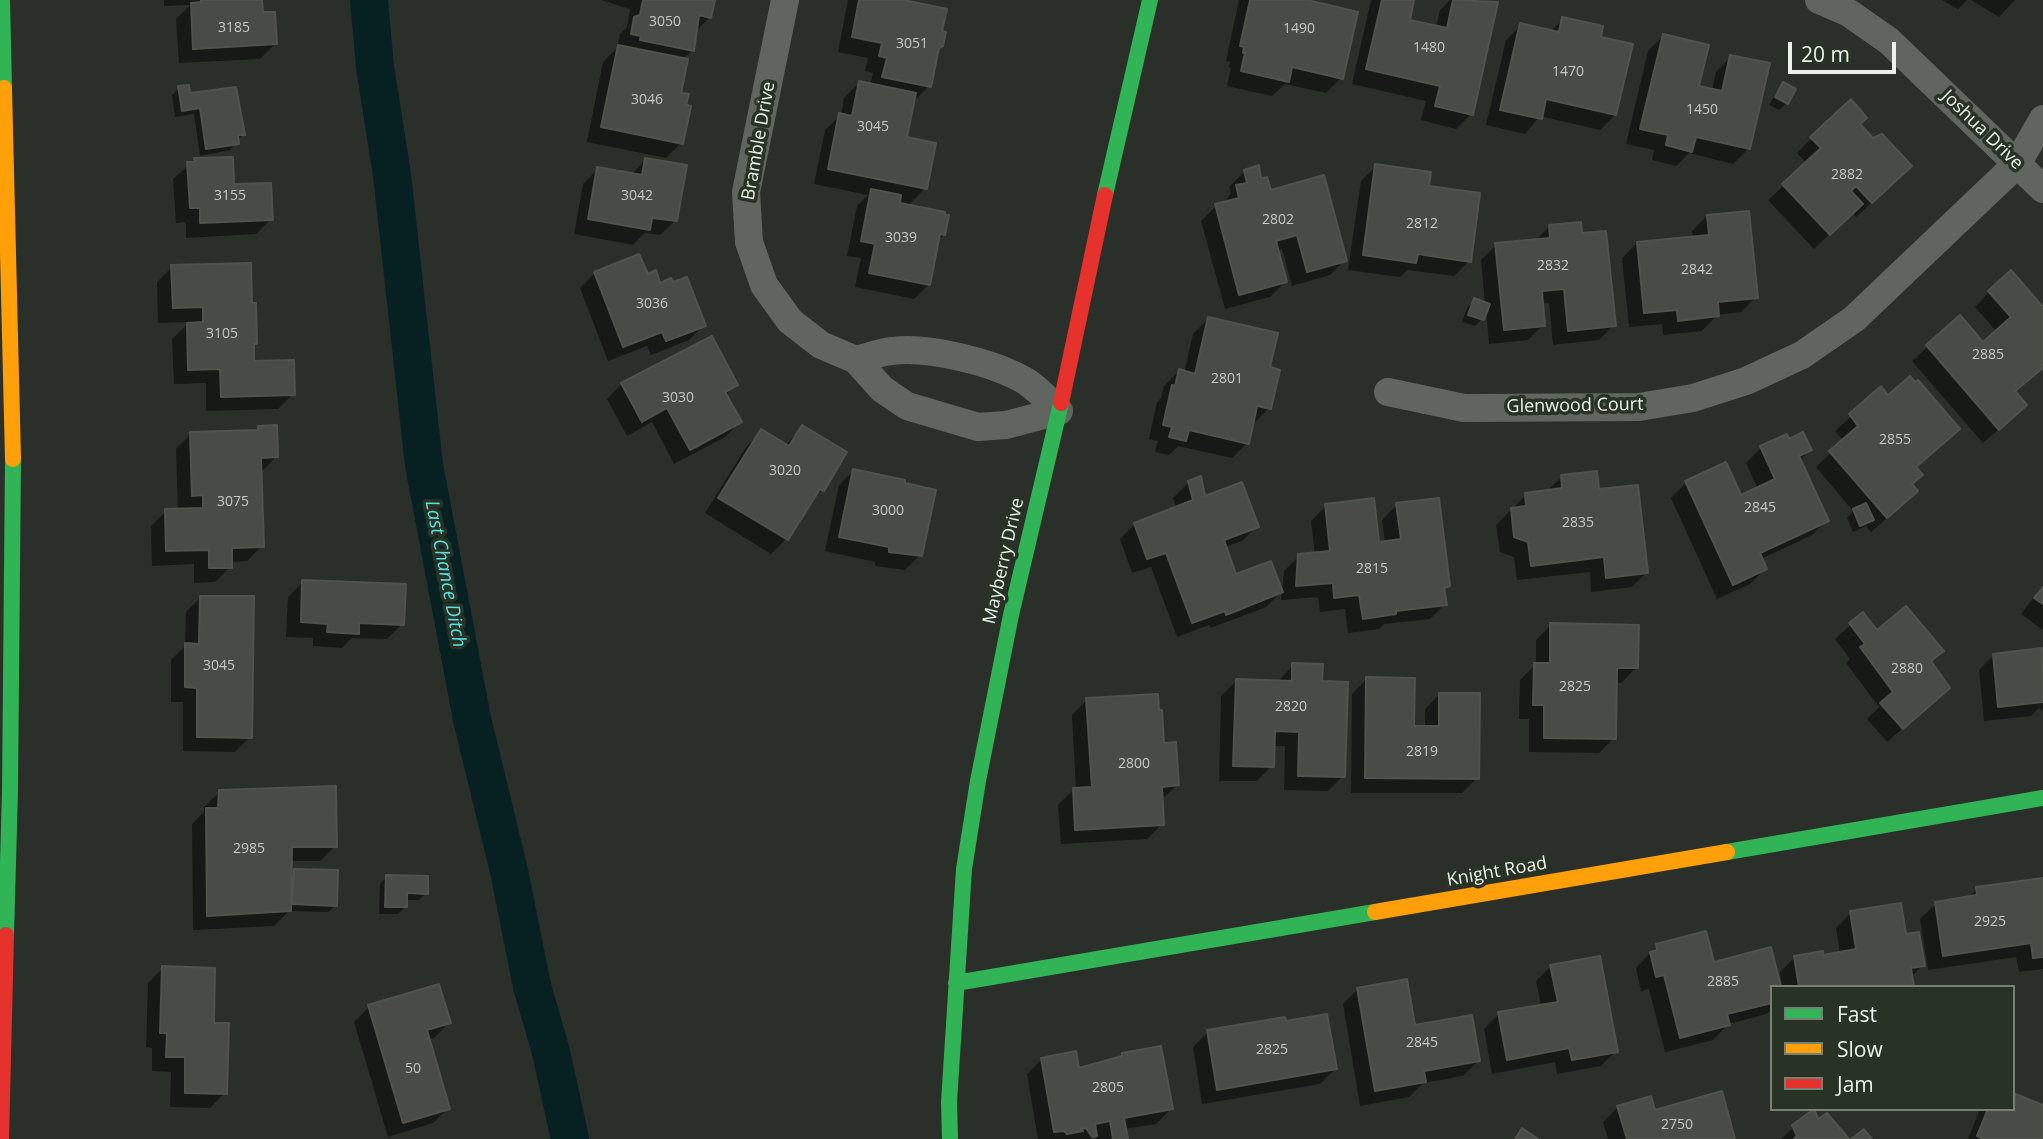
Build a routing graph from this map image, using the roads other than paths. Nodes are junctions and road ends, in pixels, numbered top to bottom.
1 (2, 0) edge
2 (785, 0) edge
3 (1150, 0) edge
4 (1819, 0) edge
5 (2043, 119) edge
6 (2017, 164) junction
7 (2043, 189) edge
8 (856, 360) junction
9 (1388, 392) dead end
10 (1059, 411) junction
11 (2043, 798) edge
12 (956, 983) junction
13 (1, 1139) edge
14 (950, 1139) edge

1 - 13 main road
2 - 8 street, Bramble Drive
3 - 10 main road, Mayberry Drive
4 - 6 street, Joshua Drive
5 - 6 street, Glenwood Court
6 - 7 street, Joshua Drive
6 - 9 street, Glenwood Court
8 - 10 street
8 - 10 street, Bramble Drive
10 - 12 main road, Mayberry Drive
11 - 12 main road, Knight Road
12 - 14 main road, Mayberry Drive

